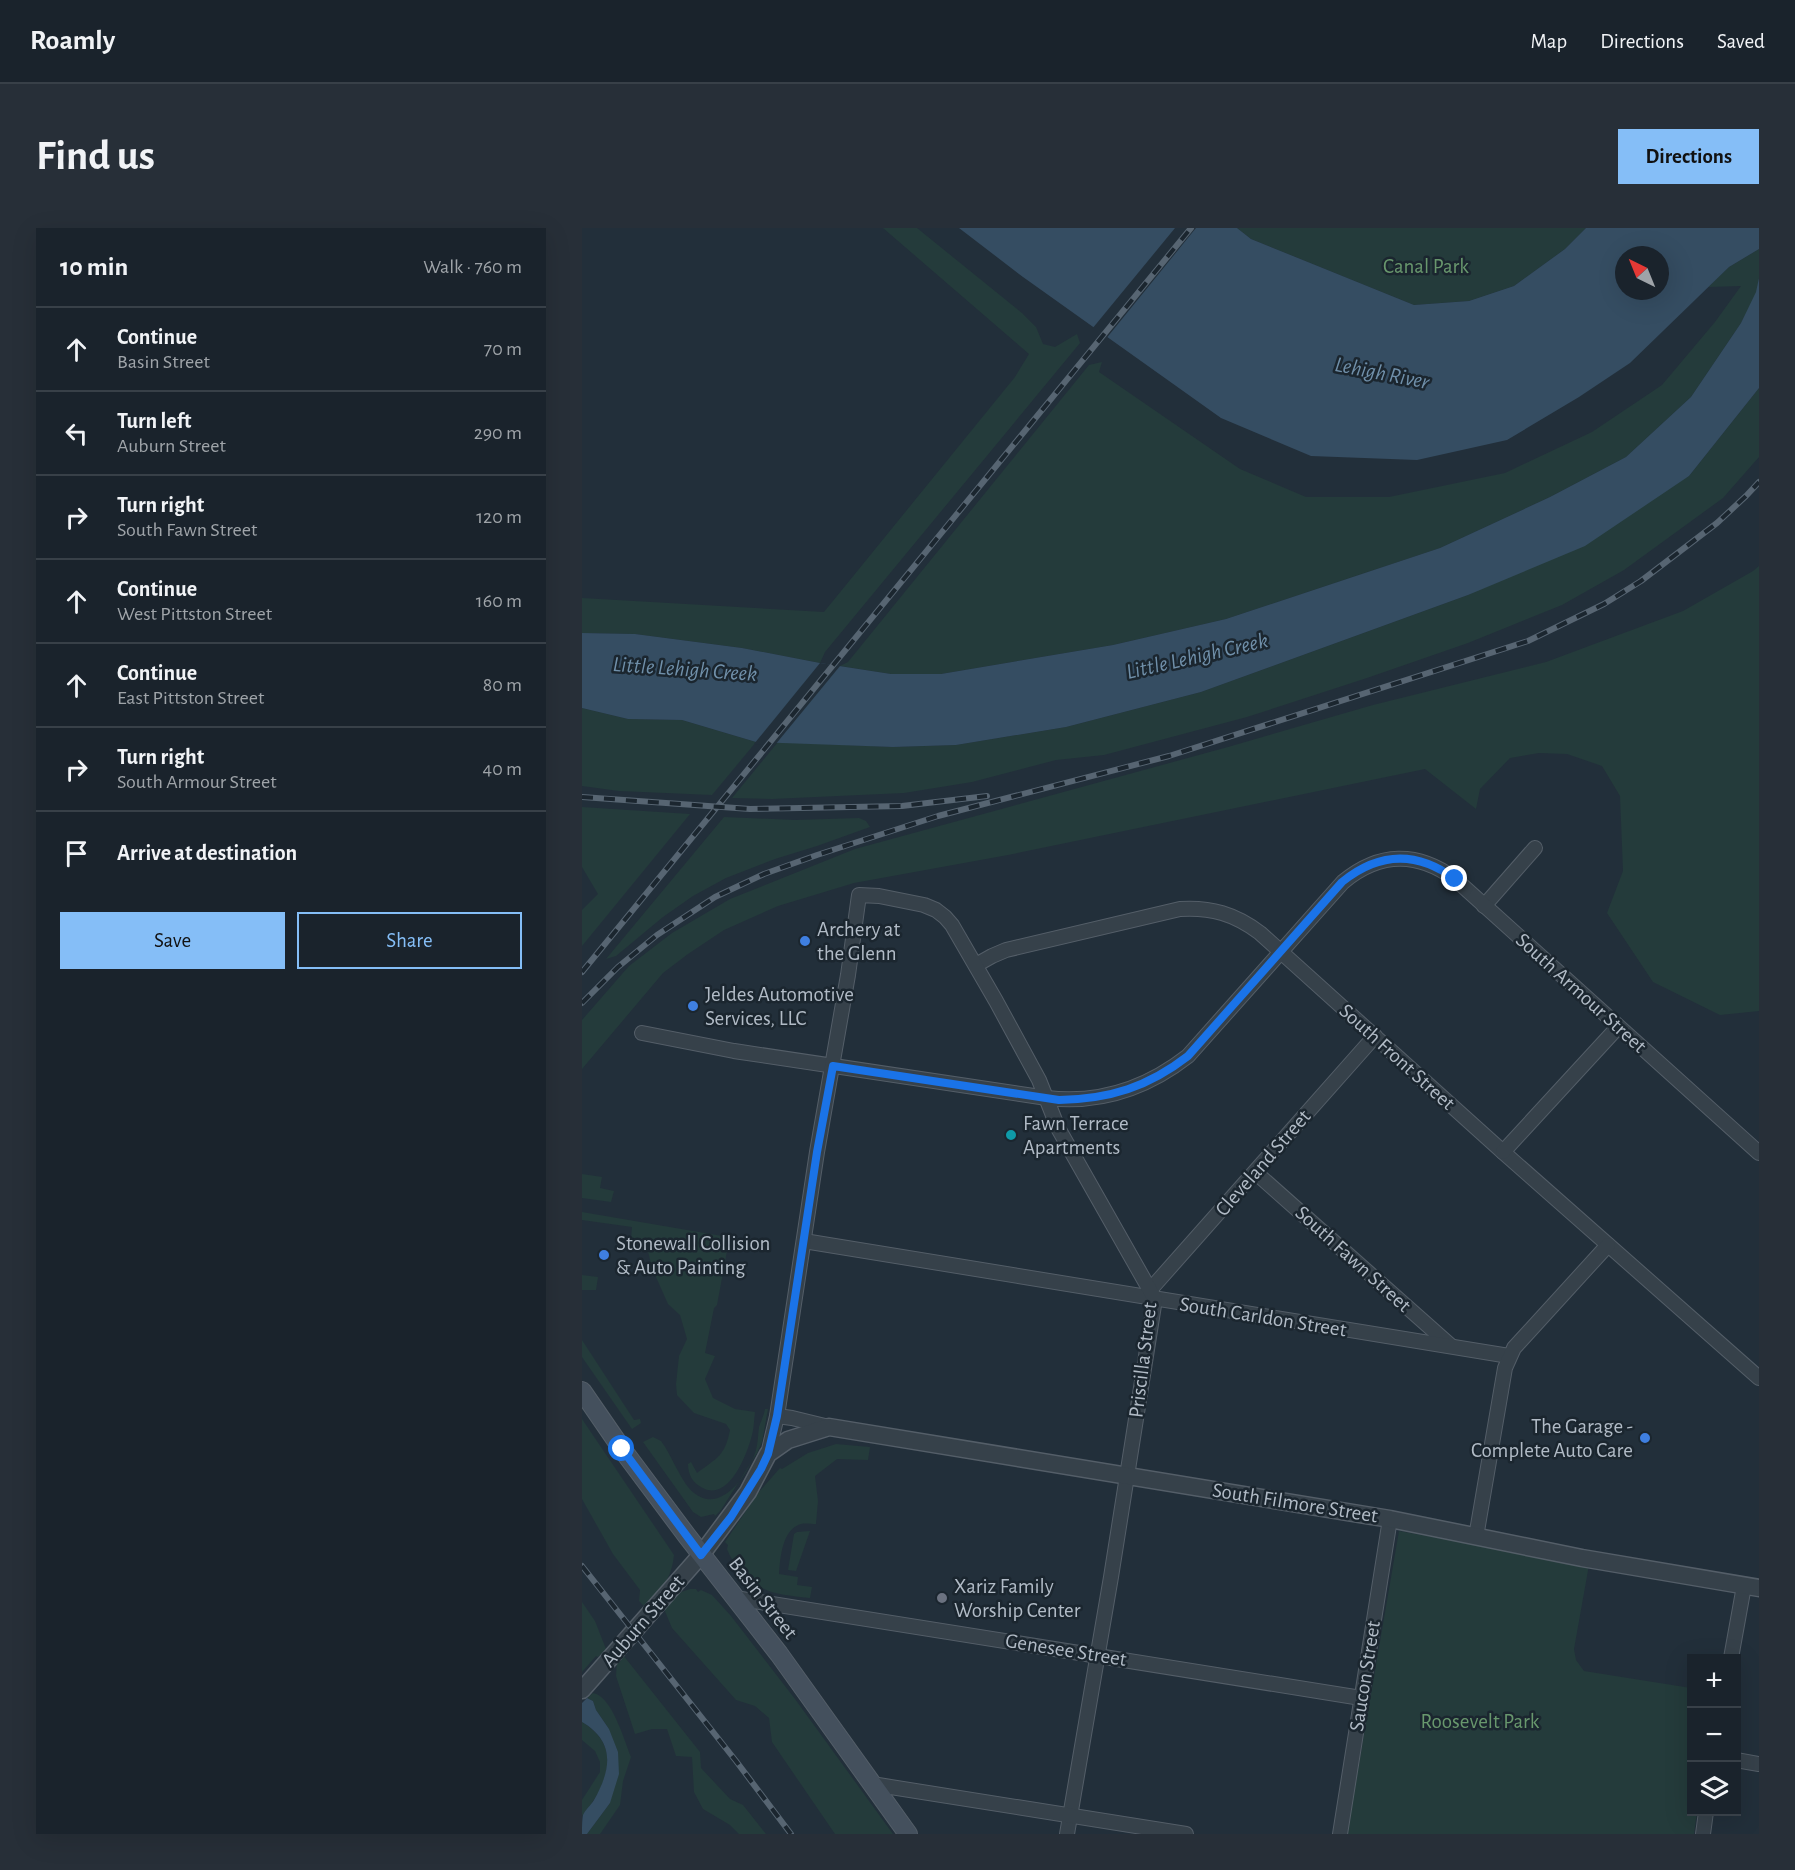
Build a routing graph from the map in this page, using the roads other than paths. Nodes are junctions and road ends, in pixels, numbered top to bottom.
1 (1535, 848) dead end
2 (859, 895) joint
3 (1485, 906) junction
4 (1281, 952) junction
5 (976, 965) junction
6 (1618, 1027) junction
7 (642, 1033) dead end
8 (1375, 1036) junction
9 (833, 1066) junction
10 (1047, 1098) junction
11 (1503, 1152) junction
12 (1759, 1153) edge
13 (1255, 1172) junction
14 (804, 1241) junction
15 (1608, 1245) junction
16 (1153, 1295) junction
17 (1452, 1347) junction
18 (1509, 1356) junction
19 (1759, 1378) edge
20 (582, 1391) edge
21 (777, 1416) junction
22 (829, 1427) junction
23 (768, 1454) junction
24 (1127, 1476) junction
25 (1390, 1519) junction
26 (1476, 1537) junction
27 (701, 1555) junction
28 (1752, 1587) edge
29 (735, 1598) junction
30 (1732, 1654) edge
31 (1097, 1655) junction
32 (582, 1690) edge
33 (1361, 1698) junction
34 (1741, 1761) edge
35 (1759, 1764) edge
36 (872, 1784) junction
37 (1070, 1815) junction
38 (1705, 1816) edge
39 (908, 1834) edge
40 (1067, 1834) edge
41 (1186, 1834) edge
42 (1340, 1834) edge
43 (1703, 1834) edge

1 - 3 street
2 - 5 street, Priscilla Street
2 - 9 street, Auburn Street
3 - 4 street, South Armour Street
3 - 6 street, South Armour Street
4 - 5 street, South Front Street
4 - 8 street, South Front Street
4 - 10 street
5 - 10 street, Priscilla Street
6 - 11 street
6 - 12 street, South Armour Street
7 - 9 street
8 - 11 street, South Front Street
8 - 13 street, Cleveland Street
9 - 10 street
9 - 14 street, Auburn Street
10 - 16 street, Priscilla Street
11 - 15 street, South Front Street
13 - 16 street, Cleveland Street
13 - 17 street, South Fawn Street
14 - 16 street, South Carldon Street
14 - 21 street, Auburn Street
15 - 18 street
15 - 19 street, South Front Street
16 - 17 street, South Carldon Street
16 - 24 street, Priscilla Street
17 - 18 street, South Carldon Street
18 - 26 street
20 - 27 main road, Basin Street
21 - 22 street, South Filmore Street
21 - 23 street, Auburn Street
22 - 23 street, South Filmore Street
22 - 24 street, South Filmore Street
23 - 27 street, Auburn Street
24 - 25 street, South Filmore Street
24 - 31 street, Priscilla Street
25 - 26 street, South Filmore Street
25 - 33 street, Saucon Street
26 - 28 street, South Filmore Street
27 - 29 main road, Basin Street
27 - 32 street, Auburn Street
28 - 30 street
29 - 31 street, Genesee Street
29 - 36 main road, Basin Street
31 - 33 street, Genesee Street
31 - 37 street, Priscilla Street
33 - 42 street, Saucon Street
34 - 35 street
36 - 37 street
36 - 39 main road, Basin Street
37 - 40 street, Priscilla Street
37 - 41 street
38 - 43 street

